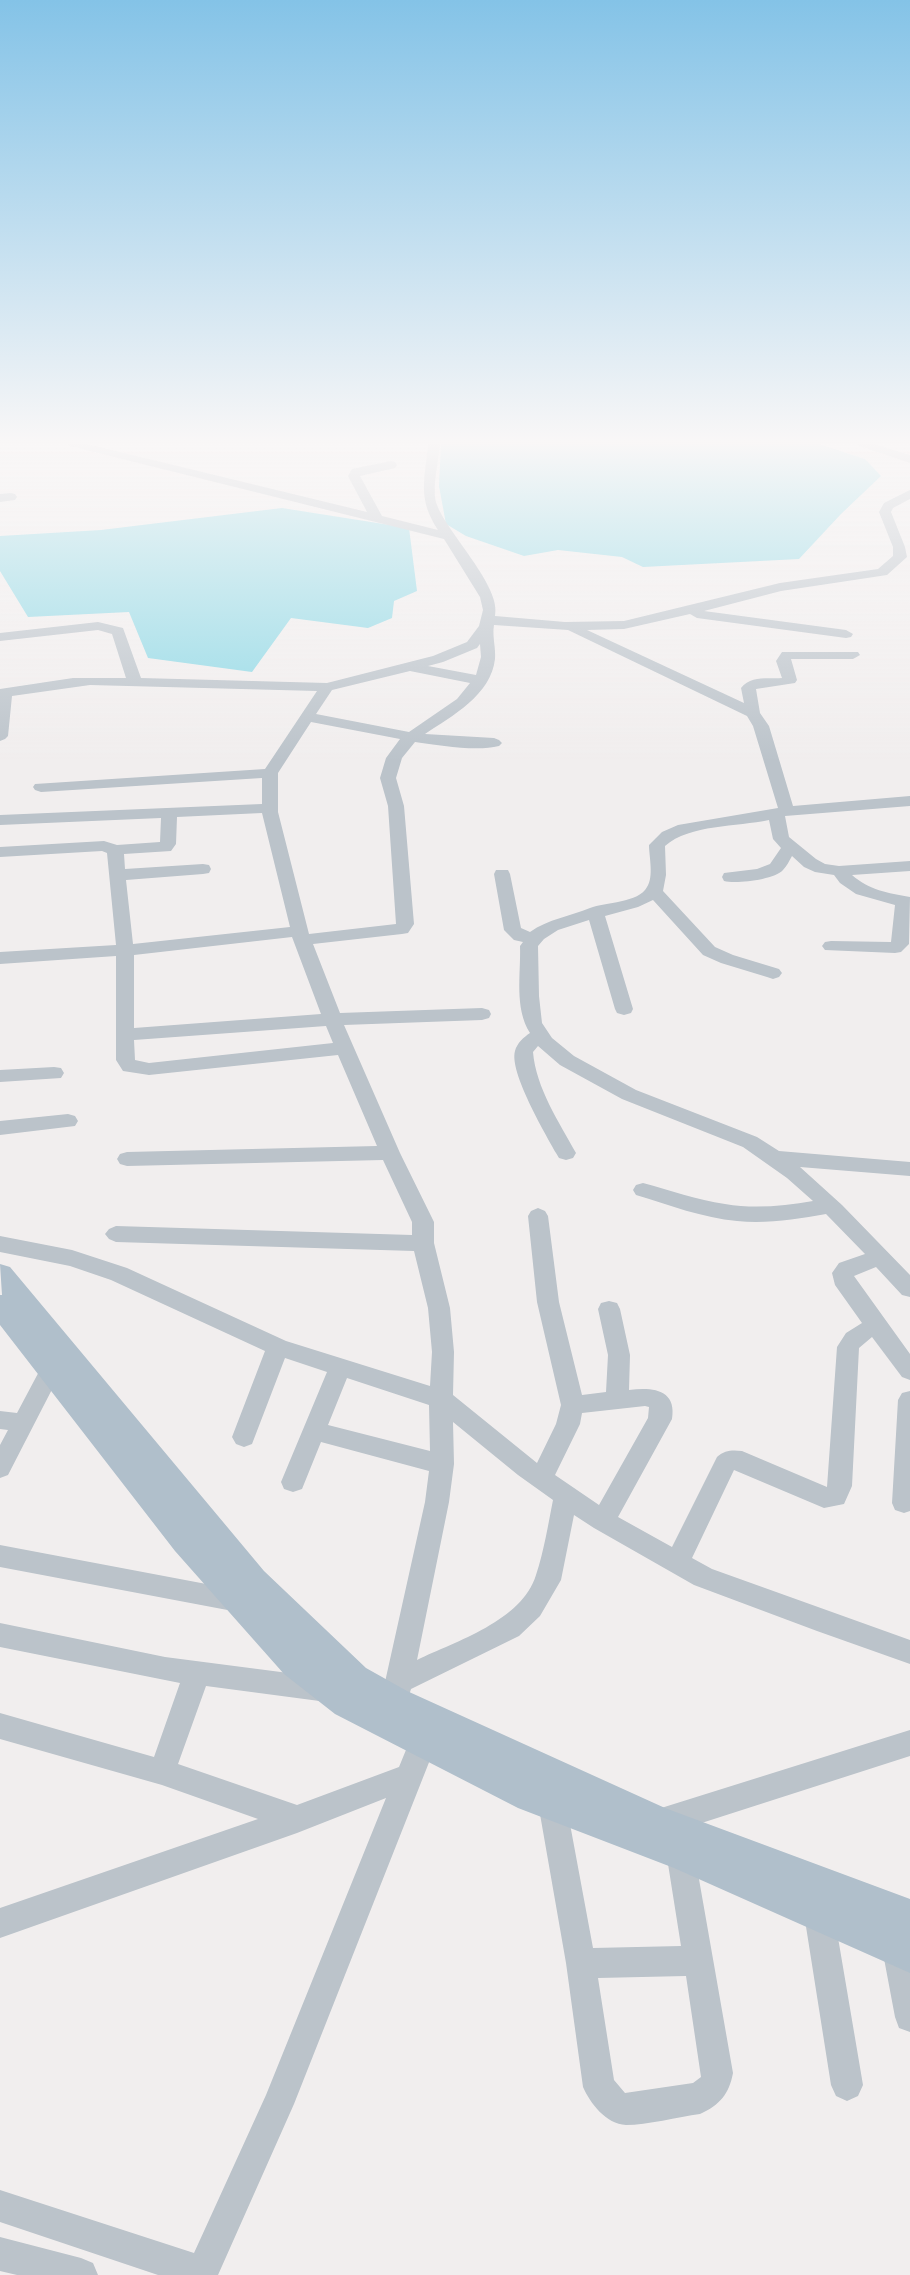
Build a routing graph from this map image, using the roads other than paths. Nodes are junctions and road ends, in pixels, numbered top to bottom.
1 (458, 550) edge
2 (905, 556) edge
3 (681, 612) junction
4 (487, 624) junction
5 (624, 624) junction
6 (565, 626) junction
7 (846, 634) dead end
8 (0, 637) edge
9 (853, 654) dead end
10 (641, 660) junction
11 (409, 667) junction
12 (480, 680) junction
13 (135, 682) junction
14 (328, 687) junction
15 (2, 693) edge
16 (752, 713) junction
17 (307, 717) junction
18 (0, 736) edge
19 (411, 737) junction
20 (494, 743) dead end
21 (270, 774) junction
22 (41, 786) dead end
23 (910, 801) edge
24 (270, 808) junction
25 (782, 812) junction
26 (169, 813) junction
27 (0, 820) edge
28 (790, 847) junction
29 (115, 850) junction
30 (0, 852) edge
31 (910, 866) edge
32 (203, 869) dead end
33 (839, 871) junction
34 (502, 874) dead end
35 (119, 875) junction
36 (730, 877) dead end
37 (654, 891) junction
38 (907, 901) edge
39 (595, 912) junction
40 (301, 936) junction
41 (532, 938) junction
42 (830, 946) dead end
43 (125, 950) junction
44 (0, 958) edge
45 (774, 973) dead end
46 (624, 1009) dead end
47 (482, 1014) dead end
48 (333, 1019) junction
49 (124, 1035) junction
50 (540, 1035) junction
51 (344, 1048) junction
52 (54, 1073) dead end
53 (0, 1076) edge
54 (68, 1121) dead end
55 (0, 1128) edge
56 (390, 1153) junction
57 (566, 1153) dead end
58 (774, 1158) junction
59 (127, 1159) dead end
60 (910, 1169) edge
61 (643, 1190) dead end
62 (829, 1206) junction
63 (538, 1216) dead end
64 (116, 1234) dead end
65 (423, 1242) junction
66 (0, 1244) edge
67 (880, 1257) junction
68 (0, 1274) edge
69 (910, 1289) edge
70 (0, 1305) edge
71 (609, 1309) dead end
72 (876, 1326) junction
73 (278, 1347) junction
74 (340, 1368) junction
75 (51, 1370) junction
76 (910, 1371) edge
77 (441, 1399) junction
78 (617, 1400) junction
79 (910, 1400) edge
80 (573, 1404) junction
81 (0, 1420) edge
82 (24, 1423) junction
83 (316, 1431) junction
84 (244, 1437) dead end
85 (442, 1464) junction
86 (0, 1466) edge
87 (541, 1479) junction
88 (293, 1482) dead end
89 (566, 1496) junction
90 (904, 1503) dead end
91 (603, 1521) junction
92 (0, 1556) edge
93 (678, 1563) junction
94 (238, 1601) junction
95 (0, 1635) edge
96 (910, 1652) edge
97 (197, 1673) junction
98 (332, 1691) junction
99 (396, 1692) junction
100 (0, 1726) edge
101 (428, 1730) junction
102 (910, 1744) edge
103 (162, 1772) junction
104 (548, 1772) junction
105 (408, 1777) junction
106 (552, 1804) junction
107 (297, 1819) junction
108 (661, 1834) junction
109 (819, 1914) junction
110 (910, 1917) edge
111 (0, 1923) edge
112 (903, 1951) edge
113 (698, 1961) junction
114 (581, 1963) junction
115 (910, 2017) edge
116 (847, 2085) dead end
117 (0, 2206) edge
118 (0, 2254) edge
119 (201, 2274) edge
120 (81, 2275) edge

1 - 4 street
2 - 3 street
3 - 5 street
3 - 7 street
4 - 6 street
4 - 11 street
4 - 12 street
5 - 6 street
5 - 10 street
6 - 10 street
8 - 13 street
9 - 16 street
10 - 16 street
11 - 12 street
11 - 14 street
12 - 19 street
13 - 14 street
13 - 15 street
14 - 17 street
15 - 18 street
16 - 25 street
17 - 19 street
17 - 21 street
19 - 20 street
19 - 40 street
21 - 22 street
21 - 24 street
23 - 25 street
24 - 26 street
24 - 40 street
25 - 28 street
25 - 37 street
26 - 27 street
26 - 29 street
28 - 33 street
28 - 36 street
29 - 30 street
29 - 35 street
31 - 33 street
32 - 35 street
33 - 38 street
34 - 41 street
35 - 43 street
37 - 39 street
37 - 45 street
38 - 42 street
39 - 41 street
39 - 46 street
40 - 43 street
40 - 48 street
41 - 50 street
43 - 44 street
43 - 49 street
47 - 48 street
48 - 49 street
48 - 51 street
49 - 51 street
50 - 57 street
50 - 58 street
51 - 56 street
52 - 53 street
54 - 55 street
56 - 59 street
56 - 65 street
58 - 60 street
58 - 62 street
61 - 62 street
62 - 67 street
63 - 80 street
64 - 65 street
65 - 77 street
66 - 73 street
67 - 69 street
67 - 72 street
68 - 99 main road
70 - 75 main road
71 - 78 street
72 - 76 street
72 - 93 street
73 - 74 street
73 - 84 street
74 - 77 street
74 - 83 street
75 - 82 street
75 - 94 main road
77 - 85 street
77 - 87 street
78 - 80 street
78 - 91 street
79 - 90 street
80 - 87 street
81 - 82 street
82 - 86 street
83 - 85 street
83 - 88 street
85 - 99 street
87 - 89 street
89 - 91 street
89 - 99 street
91 - 93 street
92 - 94 street
93 - 96 street
94 - 98 main road
95 - 97 street
97 - 98 street
97 - 103 street
98 - 101 main road
99 - 101 main road
100 - 103 street
101 - 104 main road
101 - 105 street
101 - 106 main road
102 - 108 street
103 - 107 street
104 - 106 street
104 - 108 main road
105 - 107 street
105 - 119 street
106 - 108 main road
106 - 114 street
107 - 111 street
108 - 109 main road
108 - 110 main road
108 - 113 street
109 - 112 main road
109 - 116 street
112 - 115 street
113 - 114 street
113 - 114 street
117 - 119 street
118 - 120 street

